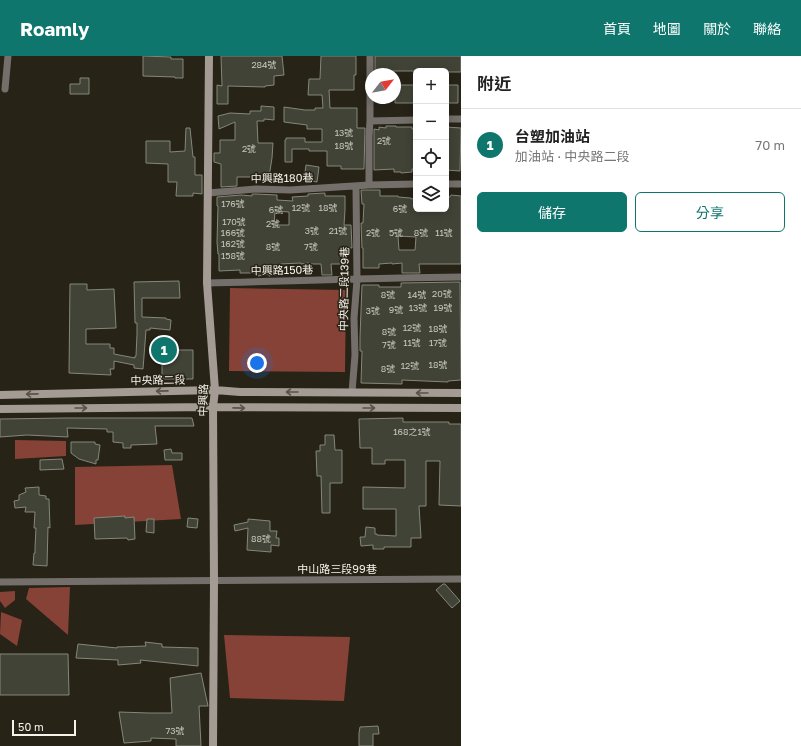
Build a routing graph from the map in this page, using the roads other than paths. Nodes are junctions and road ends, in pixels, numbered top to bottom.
1 (8, 56) edge
2 (208, 56) edge
3 (370, 56) edge
4 (6, 89) dead end
5 (449, 119) edge
6 (461, 119) edge
7 (413, 120) edge
8 (370, 121) junction
9 (413, 184) edge
10 (449, 184) edge
11 (461, 184) edge
12 (369, 185) junction
13 (356, 187) junction
14 (208, 193) junction
15 (461, 277) edge
16 (357, 280) junction
17 (207, 283) junction
18 (215, 390) junction
19 (352, 392) junction
20 (461, 393) edge
21 (0, 395) edge
22 (213, 407) junction
23 (461, 408) edge
24 (0, 409) edge
25 (461, 579) edge
26 (214, 580) junction
27 (0, 582) edge
28 (213, 746) edge

1 - 4 street
2 - 14 street, 中興路
3 - 8 street
5 - 6 street
7 - 8 street
8 - 12 street
9 - 12 street, 中興路180巷
10 - 11 street
12 - 13 street, 中興路180巷
13 - 14 street, 中興路180巷
13 - 16 street, 中央路二段139巷
14 - 17 street, 中興路
15 - 16 street, 中興路150巷
16 - 17 street, 中興路150巷
16 - 19 street, 中央路二段139巷
17 - 18 street, 中興路
19 -> 18 street, 中央路二段
18 -> 21 street, 中央路二段
18 - 22 street, 中興路
20 -> 19 street, 中央路二段
22 -> 23 street
24 -> 22 street
22 - 26 street, 中興路
25 - 26 street, 中山路三段99巷
26 - 27 street, 中山路三段99巷
26 - 28 street, 中興路

